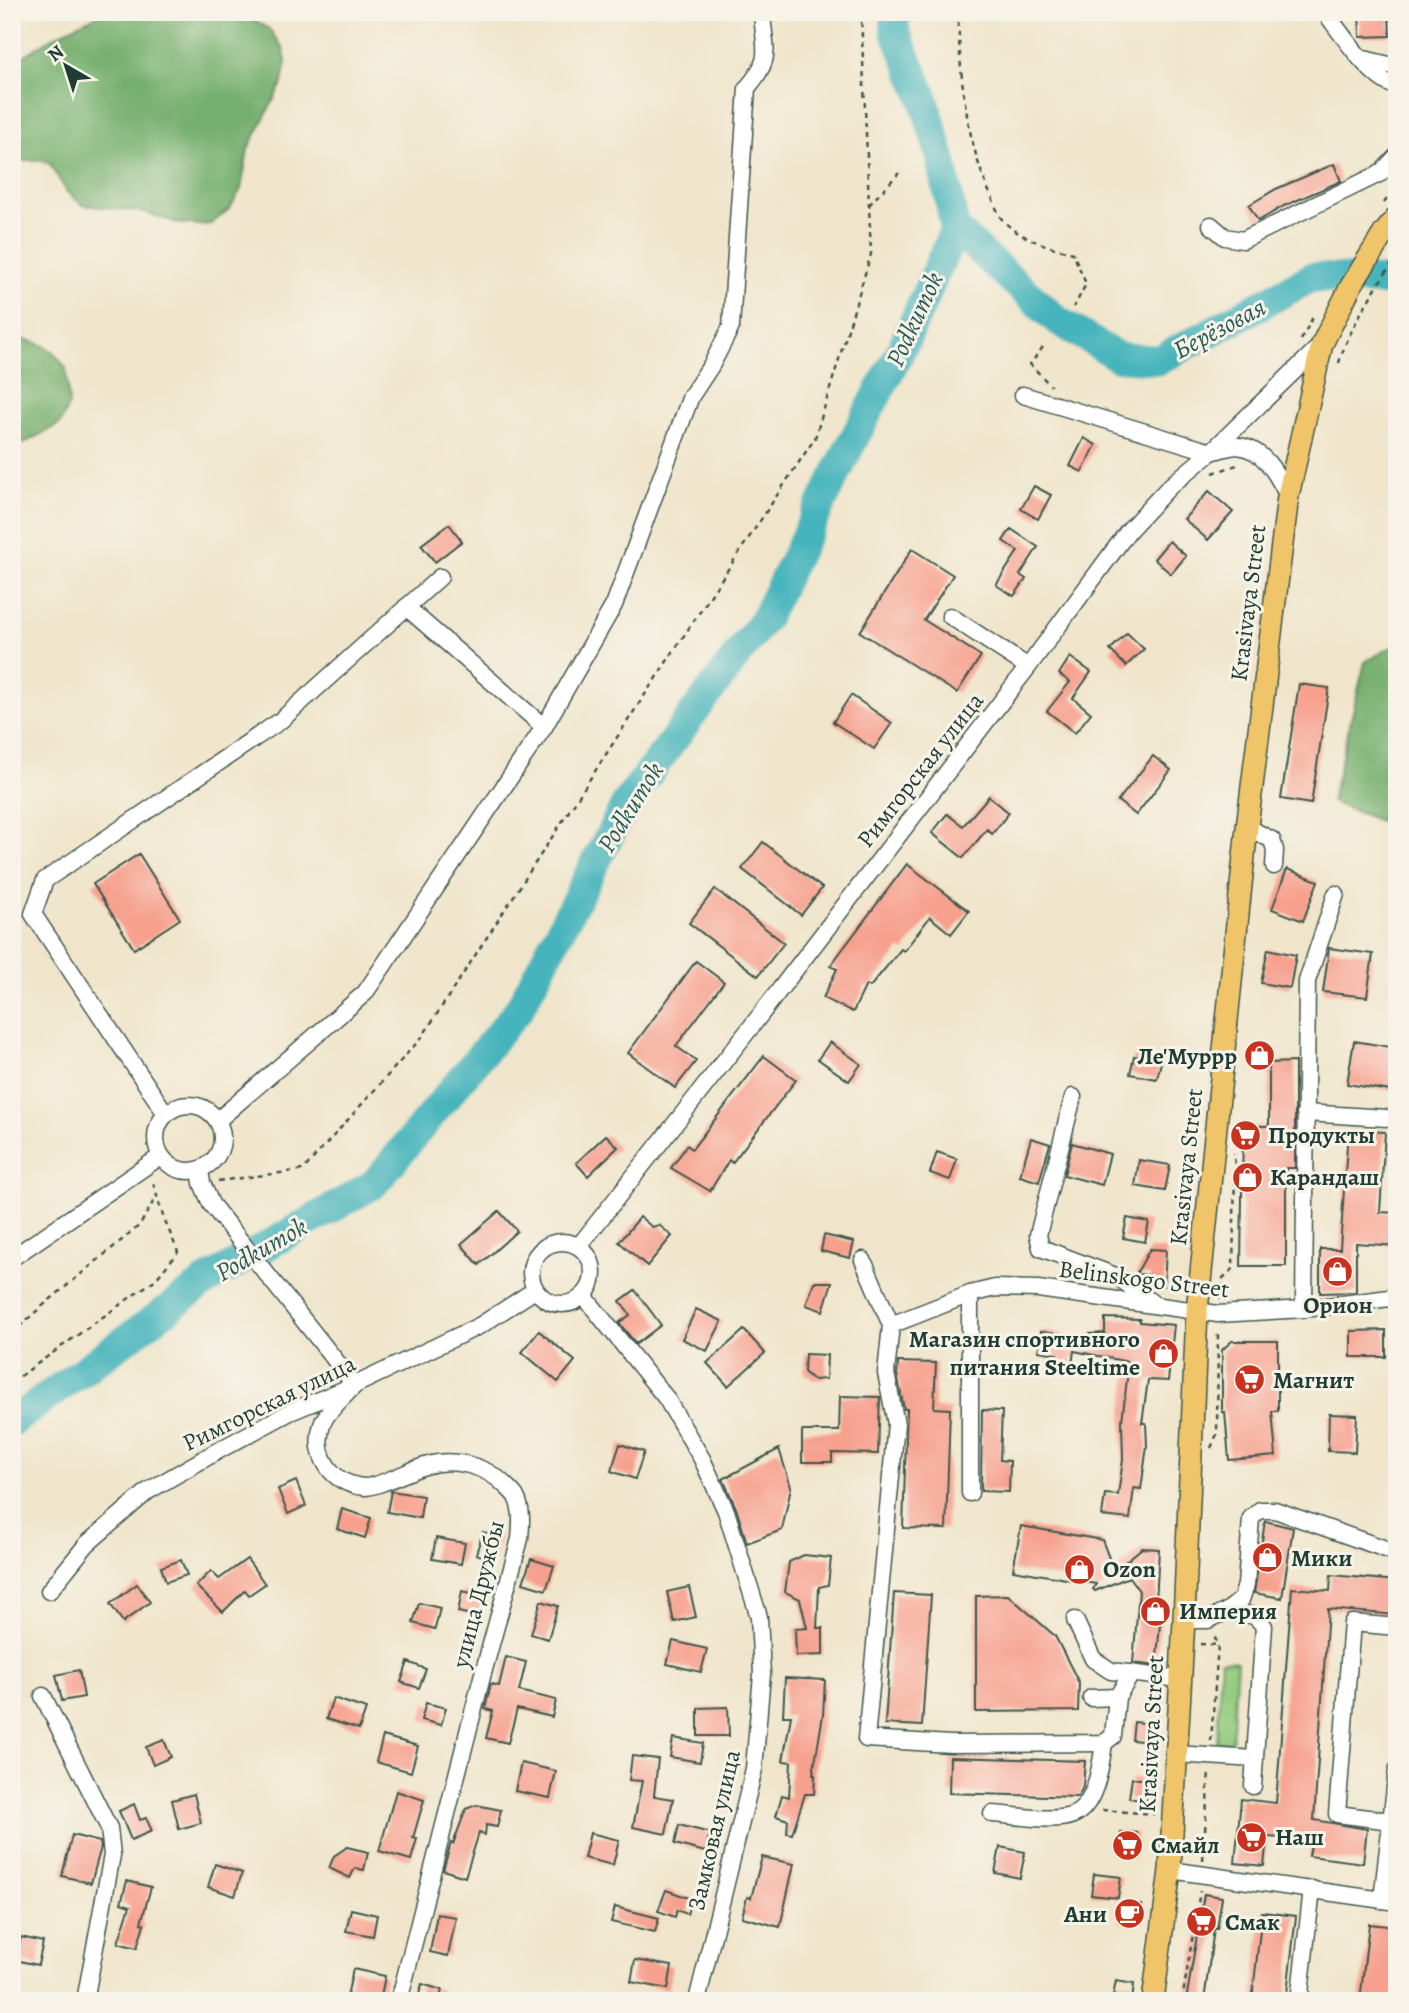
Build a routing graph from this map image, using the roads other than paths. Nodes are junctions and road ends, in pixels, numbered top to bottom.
1 (762, 12) edge
2 (1325, 12) edge
3 (1360, 58) junction
4 (1397, 67) edge
5 (1397, 86) edge
6 (1397, 156) edge
7 (1397, 217) edge
8 (1211, 225) dead end
9 (1332, 349) junction
10 (1023, 395) dead end
11 (1211, 452) junction
12 (1288, 496) junction
13 (440, 577) dead end
14 (407, 607) junction
15 (950, 616) dead end
16 (1028, 667) junction
17 (544, 727) junction
18 (1247, 827) junction
19 (1274, 866) dead end
20 (1336, 894) dead end
21 (1073, 1097) dead end
22 (1306, 1113) junction
23 (166, 1114) junction
24 (218, 1120) junction
25 (1397, 1122) edge
26 (164, 1160) junction
27 (201, 1176) junction
28 (579, 1246) junction
29 (12, 1258) edge
30 (863, 1259) dead end
31 (535, 1290) junction
32 (971, 1294) junction
33 (584, 1296) junction
34 (1397, 1297) edge
35 (1157, 1307) junction
36 (1304, 1308) junction
37 (1208, 1313) junction
38 (891, 1325) junction
39 (355, 1385) junction
40 (970, 1493) dead end
41 (1397, 1553) edge
42 (48, 1591) dead end
43 (1227, 1611) junction
44 (1075, 1620) dead end
45 (1184, 1620) junction
46 (1397, 1627) edge
47 (1132, 1674) junction
48 (1180, 1679) junction
49 (43, 1696) dead end
50 (1117, 1697) junction
51 (1091, 1698) dead end
52 (1104, 1743) junction
53 (1175, 1754) junction
54 (1255, 1759) junction
55 (1397, 1770) edge
56 (1253, 1786) dead end
57 (992, 1814) dead end
58 (1391, 1821) junction
59 (1170, 1870) junction
60 (1311, 1889) junction
61 (1390, 1901) edge
62 (85, 2001) edge
63 (399, 2001) edge
64 (697, 2001) edge
65 (1153, 2001) edge
66 (1298, 2001) edge

1 - 17 street
2 - 3 street
3 - 4 street
3 - 5 street
6 - 8 street
7 - 9 main road, Krasivaya Street
9 - 11 street, Римгорская улица
9 - 12 main road, Krasivaya Street
10 - 11 street
11 - 12 street
11 - 16 street, Римгорская улица
12 - 18 main road, Krasivaya Street
13 - 14 street
14 - 17 street
14 - 23 street
15 - 16 street
16 - 28 street, Римгорская улица
17 - 24 street
18 - 19 street
18 - 37 main road, Krasivaya Street
20 - 22 street
21 - 35 street
22 - 25 street
22 - 36 street
23 - 24 street
23 - 26 street
24 - 27 street
26 - 27 street
26 - 29 street
27 - 39 street
28 - 31 street
28 - 33 street
30 - 38 street
31 - 33 street
31 - 39 street, Римгорская улица
32 - 35 street, Belinskogo Street
32 - 38 street, Belinskogo Street
32 - 40 street
33 - 64 street, Замковая улица
34 - 36 street, Belinskogo Street
35 - 37 street, Belinskogo Street
36 - 37 street, Belinskogo Street
37 - 45 main road, Krasivaya Street
38 - 52 street
39 - 42 street, Римгорская улица
39 - 63 street, улица Дружбы
41 - 43 street
43 - 45 street
43 - 54 street
44 - 47 street
45 - 48 main road, Krasivaya Street
46 - 58 street
47 - 48 street
47 - 50 street
48 - 53 main road, Krasivaya Street
49 - 62 street
50 - 51 street
50 - 52 street
52 - 57 street
53 - 54 street
53 - 59 main road, Krasivaya Street
54 - 56 street
55 - 58 street
58 - 61 street
59 - 60 street
59 - 65 main road, Krasivaya Street
60 - 61 street
60 - 66 street

